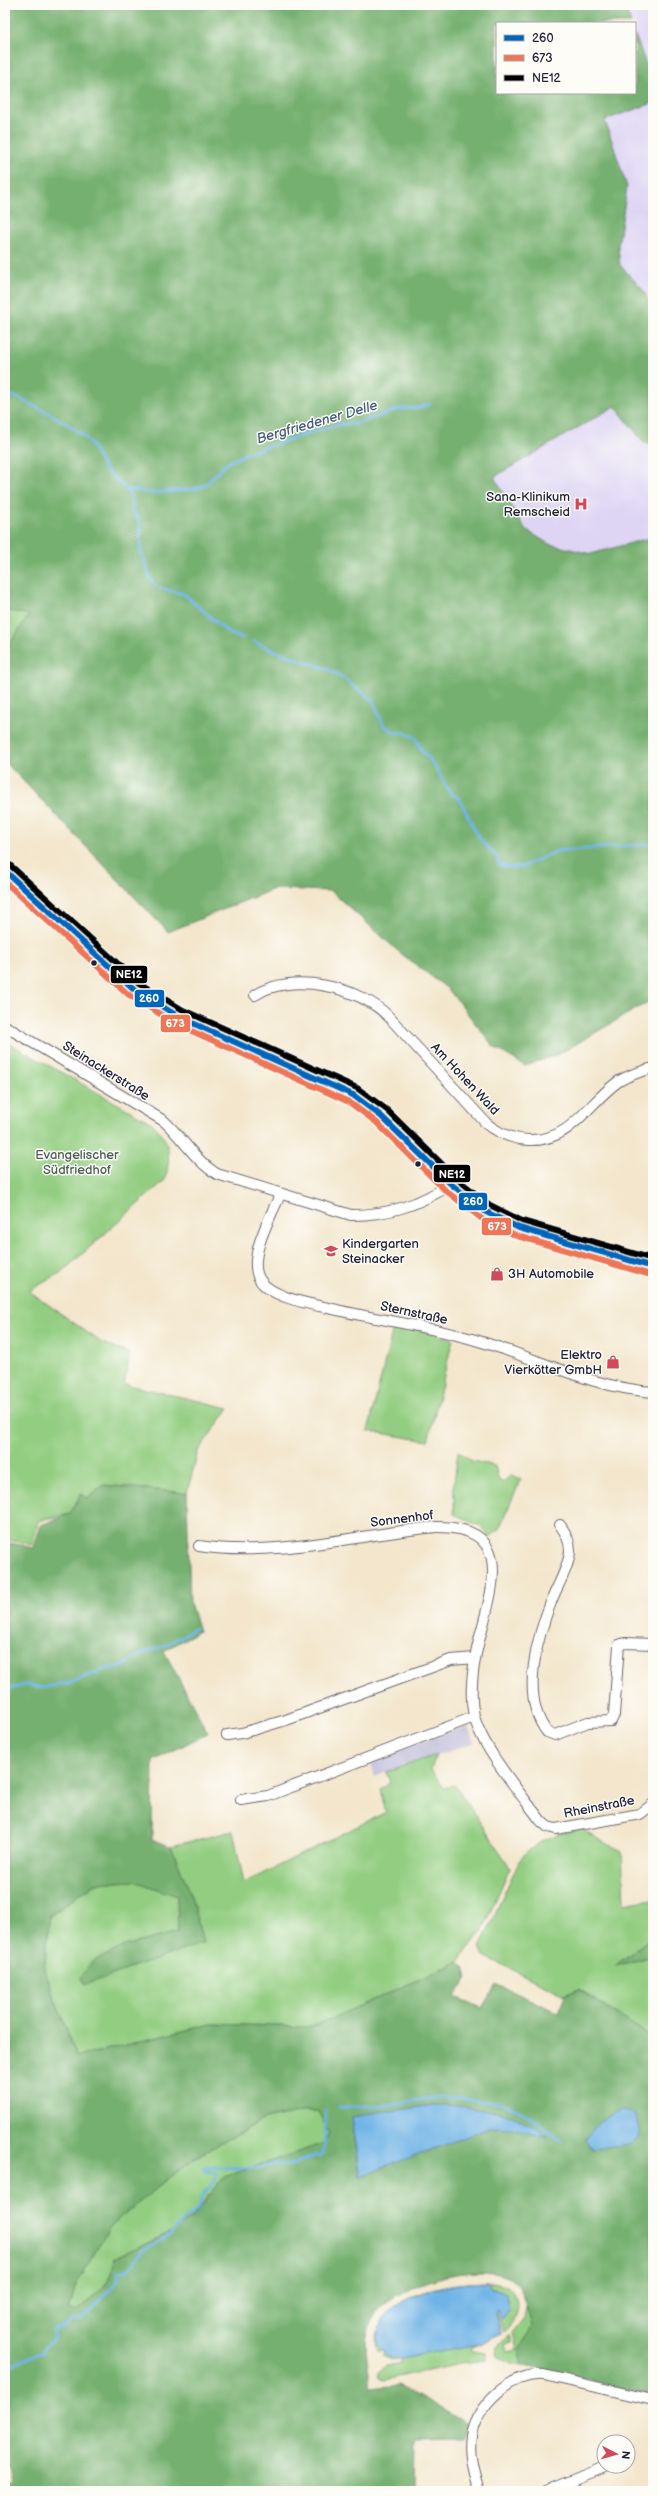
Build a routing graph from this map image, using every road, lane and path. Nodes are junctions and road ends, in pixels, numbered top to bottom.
1 (5, 871) edge
2 (255, 995) dead end
3 (5, 1026) edge
4 (653, 1068) edge
5 (451, 1184) junction
6 (280, 1195) junction
7 (653, 1268) edge
8 (653, 1392) edge
9 (560, 1525) dead end
10 (200, 1546) dead end
11 (653, 1644) edge
12 (475, 1658) junction
13 (474, 1717) junction
14 (227, 1734) dead end
15 (241, 1800) dead end
16 (653, 1804) edge
17 (548, 1827) joint
18 (653, 2400) edge
19 (596, 2471) edge
20 (481, 2490) edge
21 (546, 2491) edge

1 - 5 main road
2 - 4 street, Am Hohen Wald
3 - 6 street, Steinackerstraße
5 - 6 street, Steinackerstraße
5 - 7 main road
6 - 8 street, Sternstraße
9 - 11 street
10 - 12 street, Sonnenhof
12 - 13 street, Sonnenhof
12 - 14 street
13 - 15 street
13 - 17 street, Sonnenhof
16 - 17 street, Rheinstraße
18 - 20 street
19 - 21 street

